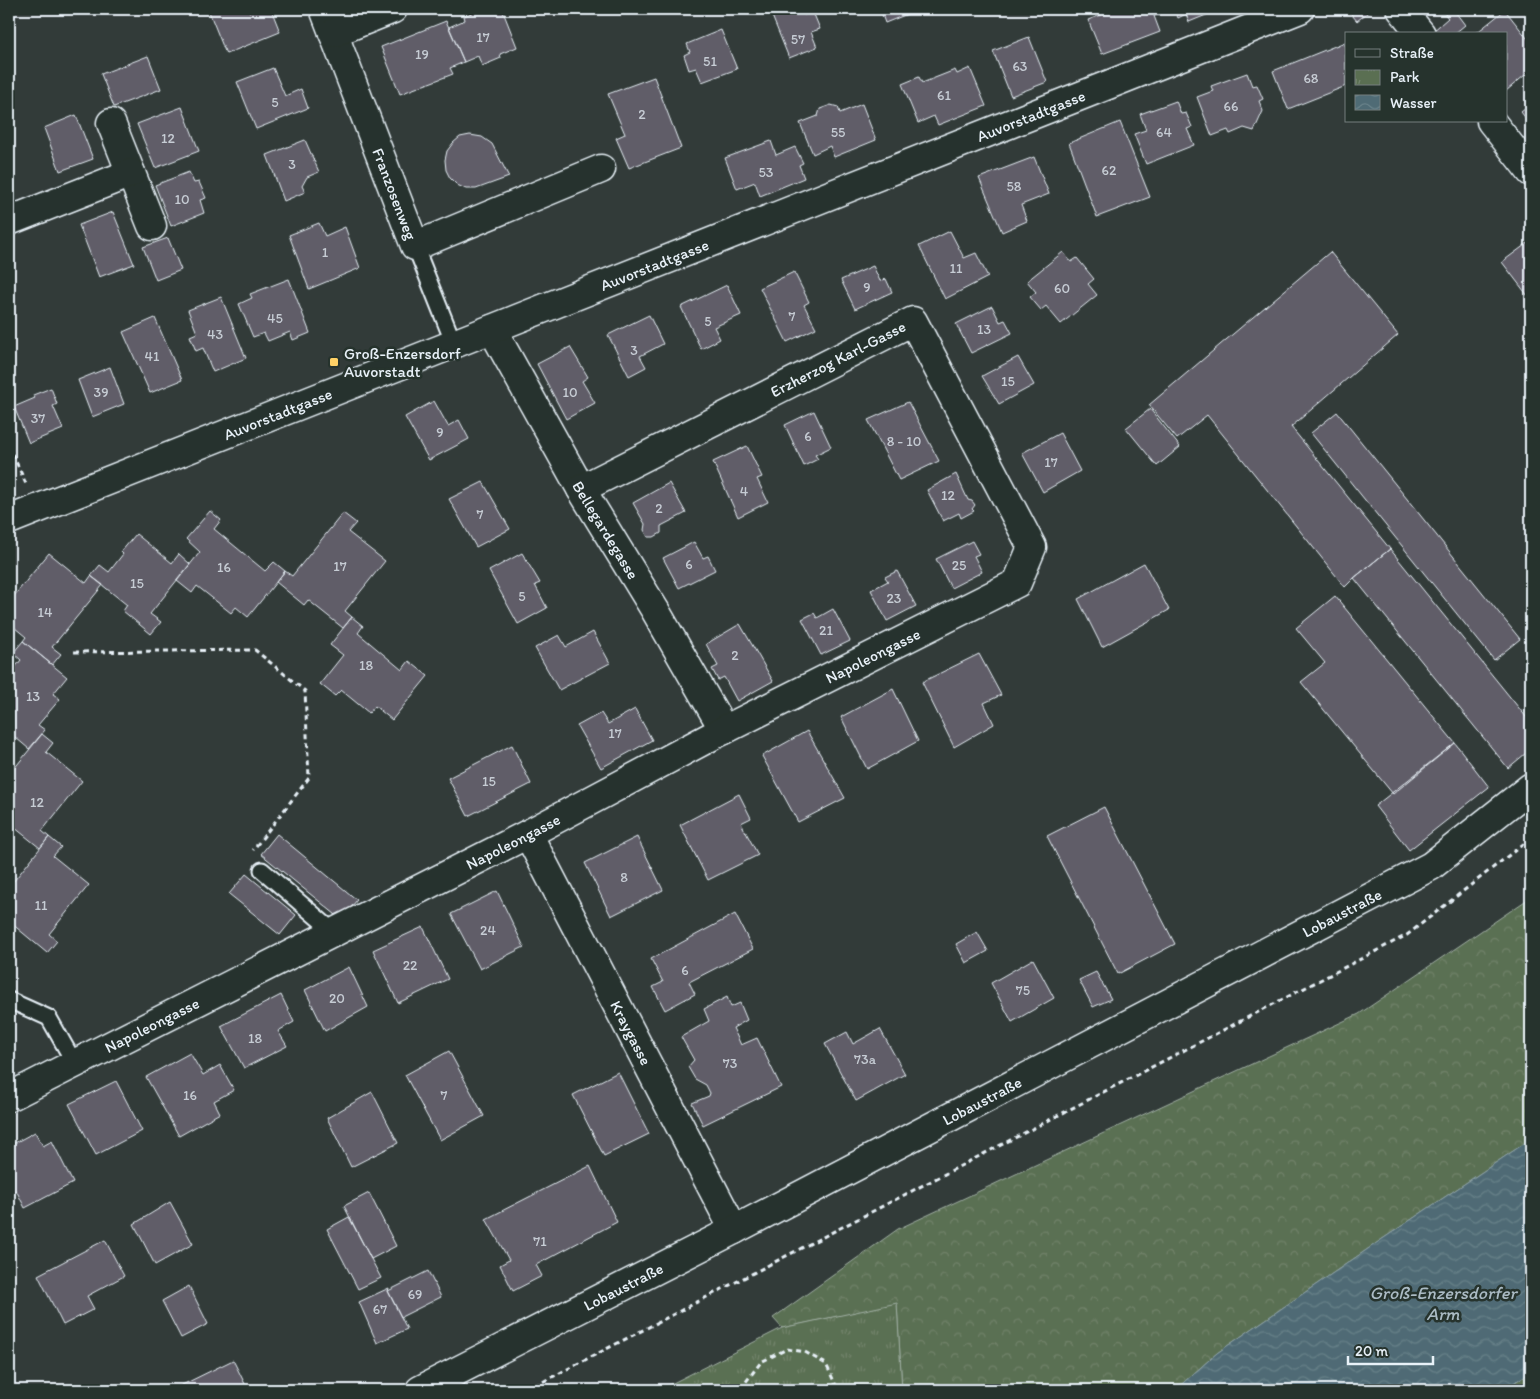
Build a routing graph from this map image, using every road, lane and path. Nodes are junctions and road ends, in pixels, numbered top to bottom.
1 (393, 9) edge
2 (1300, 9) edge
3 (1401, 9) edge
4 (328, 21) edge
5 (1419, 32) edge
6 (1492, 122) edge
7 (111, 124) dead end
8 (601, 169) dead end
9 (131, 172) junction
10 (1531, 172) edge
11 (9, 221) edge
12 (152, 226) dead end
13 (415, 246) junction
14 (492, 329) junction
15 (454, 344) junction
16 (9, 446) edge
17 (580, 489) junction
18 (36, 510) junction
19 (9, 520) edge
20 (1016, 582) joint
21 (74, 652) dead end
22 (724, 730) junction
23 (1531, 787) edge
24 (528, 834) junction
25 (1531, 838) edge
26 (262, 870) joint
27 (334, 932) junction
28 (9, 1000) edge
29 (75, 1064) junction
30 (9, 1097) edge
31 (734, 1230) junction
32 (420, 1390) edge
33 (527, 1390) edge
34 (743, 1390) edge
35 (838, 1390) edge

1 - 4 street
2 - 14 street, Auvorstadtgasse
3 - 5 street
4 - 13 street, Franzosenweg
6 - 10 street
7 - 9 street
8 - 13 street, Franzosenweg
9 - 11 street
9 - 12 street
13 - 15 lane
14 - 15 street, Auvorstadtgasse
14 - 17 street, Bellegardegasse
15 - 18 street, Auvorstadtgasse
16 - 18 path
17 - 20 street, Erzherzog Karl-Gasse
17 - 22 street, Bellegardegasse
18 - 19 street, Auvorstadtgasse
20 - 22 street, Napoleongasse
21 - 26 path
22 - 24 street, Napoleongasse
23 - 31 street, Lobaustraße
24 - 27 street, Napoleongasse
24 - 31 street, Kraygasse
25 - 33 path
26 - 27 lane
27 - 29 street, Napoleongasse
28 - 29 lane
29 - 30 street, Napoleongasse
31 - 32 street, Lobaustraße
34 - 35 path

